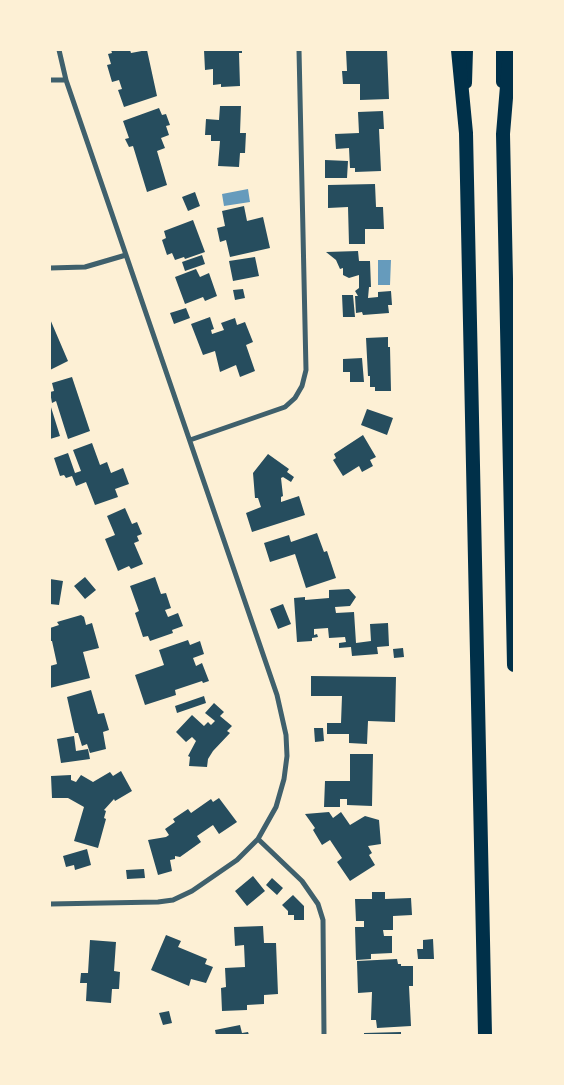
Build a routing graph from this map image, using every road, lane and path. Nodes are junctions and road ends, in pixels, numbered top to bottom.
1 (59, 50) edge
2 (299, 50) edge
3 (458, 50) edge
4 (467, 50) edge
5 (502, 50) edge
6 (510, 50) edge
7 (50, 80) edge
8 (66, 80) junction
9 (466, 133) junction
10 (503, 134) junction
11 (126, 255) junction
12 (50, 268) edge
13 (190, 440) junction
14 (514, 665) edge
15 (258, 839) junction
16 (50, 904) edge
17 (324, 1035) edge
18 (484, 1035) edge

1 - 8 street
2 - 13 street
3 - 9 highway
4 - 9 main road
5 - 10 main road
6 - 10 highway
7 - 8 street
8 - 11 street
9 - 18 highway
10 - 14 highway
11 - 12 street
11 - 13 street
13 - 15 street
15 - 16 street
15 - 17 street

